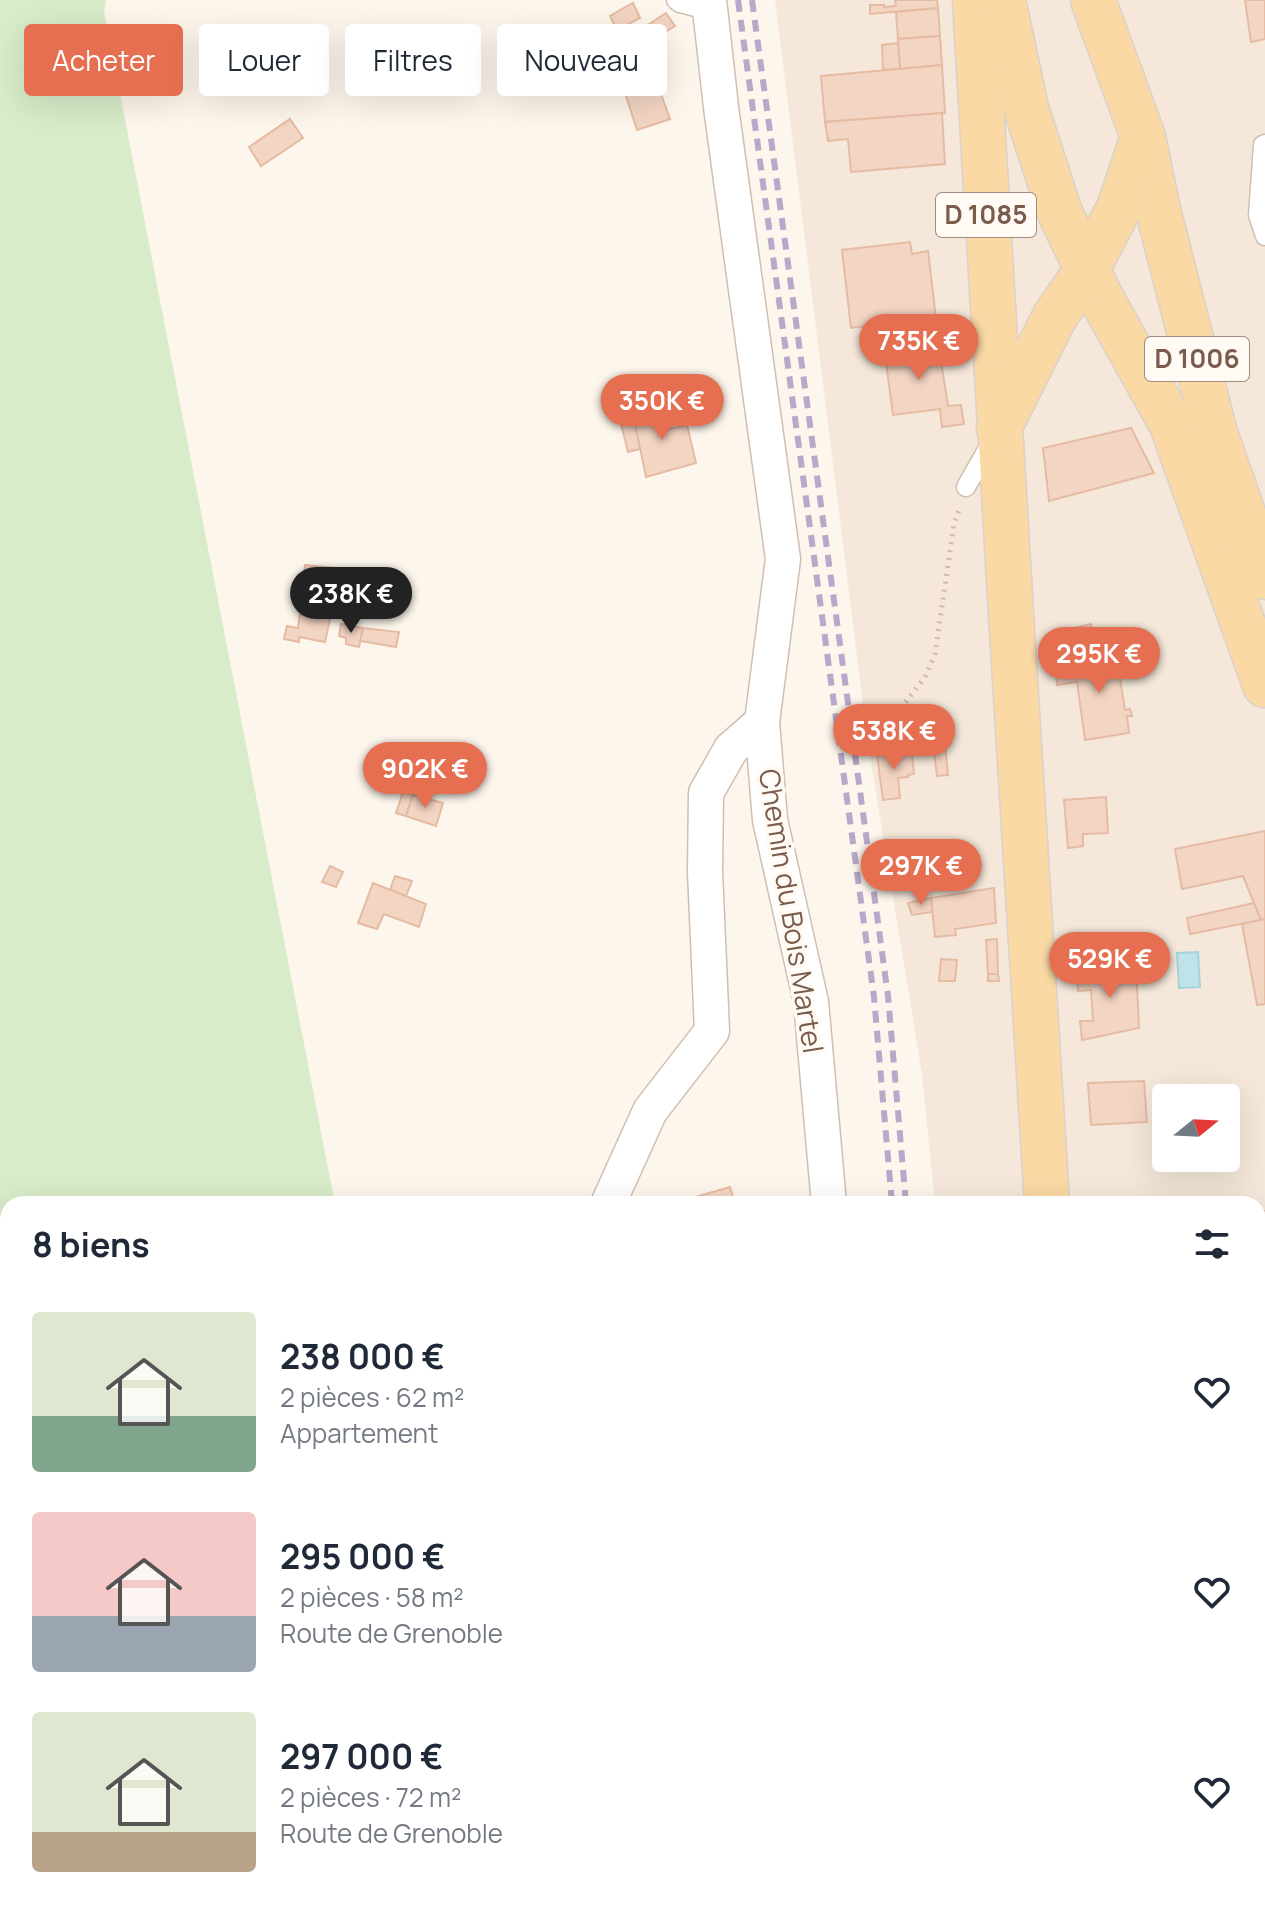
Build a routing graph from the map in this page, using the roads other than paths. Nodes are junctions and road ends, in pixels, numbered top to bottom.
1 (676, 0) edge
2 (975, 0) edge
3 (1003, 0) edge
4 (1093, 0) edge
5 (710, 5) edge
6 (1143, 137) junction
7 (1265, 144) edge
8 (1265, 236) edge
9 (1087, 270) junction
10 (998, 430) junction
11 (966, 487) road end
12 (1265, 577) edge
13 (1265, 685) edge
14 (762, 722) junction
15 (612, 1196) edge
16 (828, 1196) edge
17 (1047, 1196) edge

1 - 5 lane
2 - 10 main road, D 1085
3 - 9 main road, D 1006
4 - 6 main road, D 1006
5 - 14 street, Chemin du Bois Martel
6 - 9 main road
6 - 12 main road, D 1006
7 - 8 lane
9 - 10 main road
9 - 13 main road, D 1006
10 - 11 lane
10 - 17 main road, D 1085
14 - 15 street
14 - 16 street, Chemin du Bois Martel

